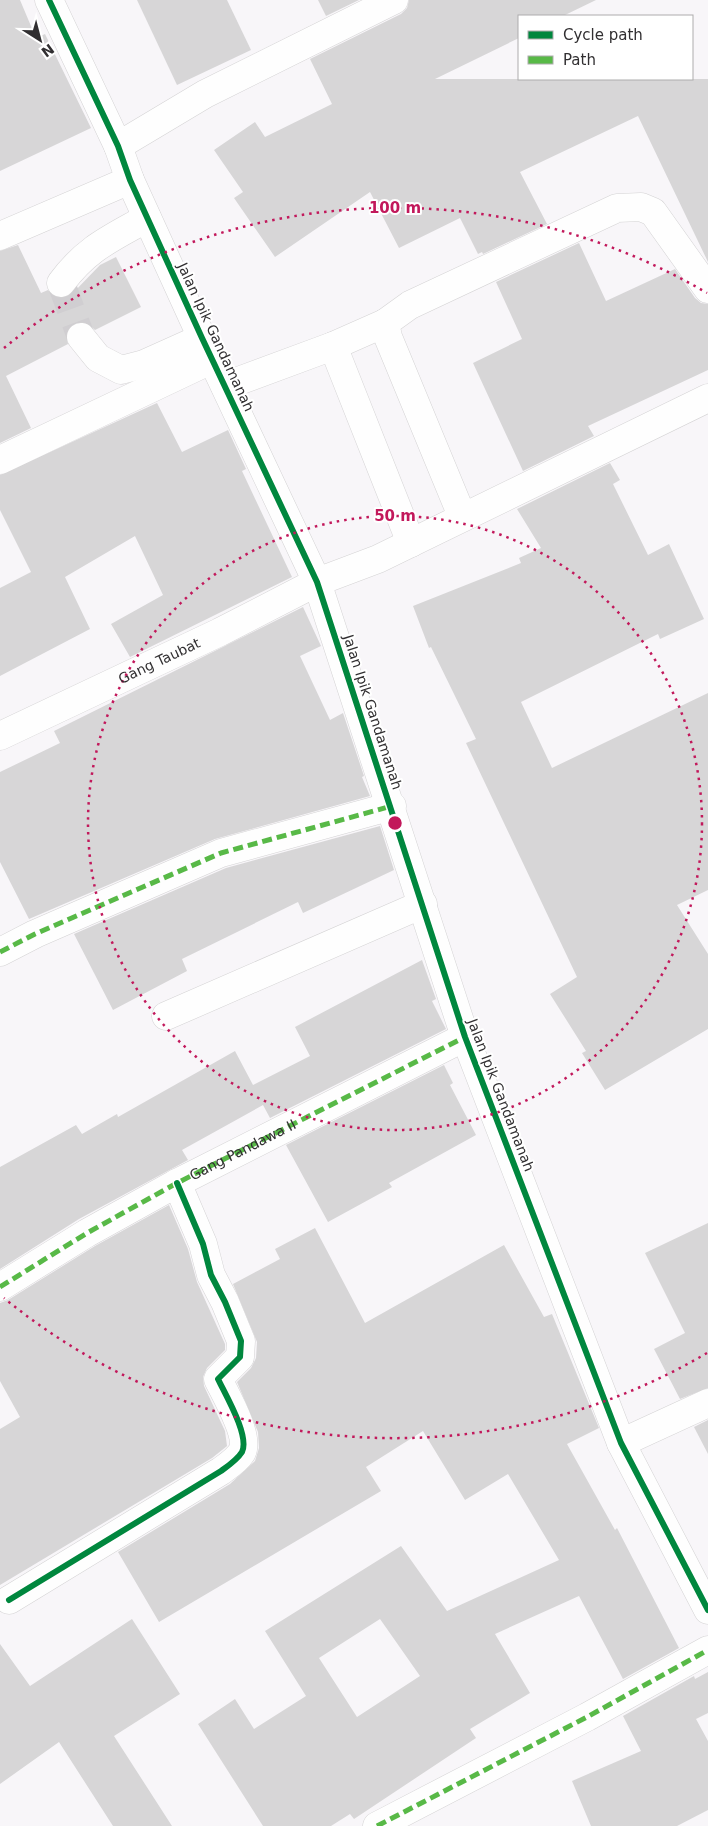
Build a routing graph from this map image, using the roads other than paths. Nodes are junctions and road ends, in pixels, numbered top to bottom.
1 (49, 0) edge
2 (394, 0) edge
3 (118, 146) junction
4 (130, 180) junction
5 (147, 218) junction
6 (0, 236) edge
7 (61, 284) dead end
8 (708, 290) edge
9 (386, 323) junction
10 (81, 337) tunnel mouth
11 (333, 346) junction
12 (208, 349) junction
13 (225, 386) junction
14 (708, 398) edge
15 (0, 460) edge
16 (462, 516) junction
17 (411, 543) junction
18 (317, 582) junction
19 (0, 736) edge
20 (392, 806) junction
21 (423, 904) junction
22 (0, 952) edge
23 (166, 1016) dead end
24 (465, 1037) junction
25 (177, 1183) junction
26 (0, 1287) edge
27 (708, 1403) edge
28 (621, 1443) junction
29 (9, 1600) dead end
30 (708, 1610) edge
31 (708, 1650) edge
32 (377, 1826) edge

1 - 3 street, Jalan Ipik Gandamanah
2 - 3 street
3 - 4 street, Jalan Ipik Gandamanah
4 - 5 street, Jalan Ipik Gandamanah
4 - 6 street
5 - 7 street
5 - 12 street, Jalan Ipik Gandamanah
8 - 9 street
9 - 11 street
9 - 16 street
10 - 12 street
11 - 13 street
11 - 17 street
12 - 13 street, Jalan Ipik Gandamanah
12 - 15 street
13 - 18 street, Jalan Ipik Gandamanah
14 - 16 street, Gang Taubat
16 - 17 street, Gang Taubat
17 - 18 street, Gang Taubat
18 - 19 street, Gang Taubat
18 - 20 street, Jalan Ipik Gandamanah
20 - 21 street, Jalan Ipik Gandamanah
20 - 22 street
21 - 23 street
21 - 24 street, Jalan Ipik Gandamanah
24 - 25 street, Gang Pandawa II
24 - 28 street, Jalan Ipik Gandamanah
25 - 26 street, Gang Pandawa II
25 - 29 street
27 - 28 street
28 - 30 street, Jalan Ipik Gandamanah
31 - 32 street

